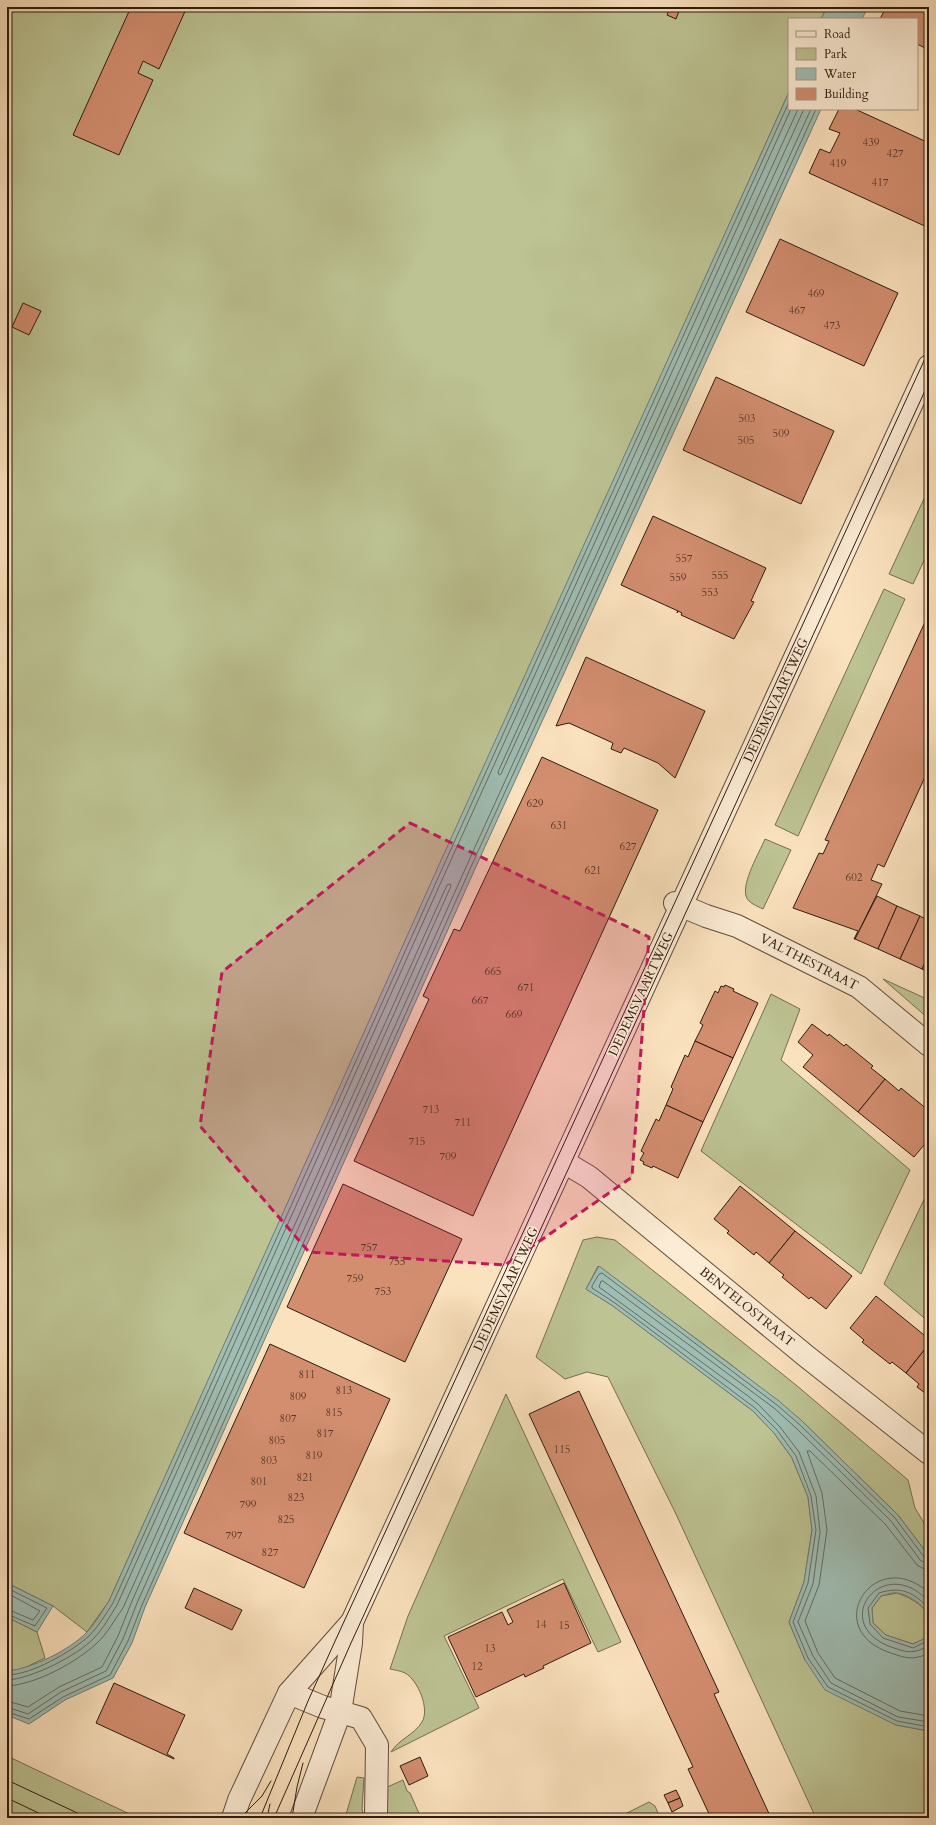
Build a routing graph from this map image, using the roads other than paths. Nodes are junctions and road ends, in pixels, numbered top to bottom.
1 (929, 366) edge
2 (679, 904) junction
3 (929, 1045) edge
4 (564, 1162) junction
5 (929, 1453) edge
6 (352, 1622) junction
7 (289, 1693) junction
8 (340, 1712) junction
9 (233, 1818) edge
10 (301, 1818) edge
11 (376, 1818) edge

1 - 2 street, DEDEMSVAARTWEG
2 - 3 street, VALTHESTRAAT
2 - 4 street, DEDEMSVAARTWEG
4 - 5 street, BENTELOSTRAAT
4 - 6 street, DEDEMSVAARTWEG
6 - 7 street, DEDEMSVAARTWEG
6 - 8 street, DEDEMSVAARTWEG
7 - 8 street
7 - 9 street, DEDEMSVAARTWEG
8 - 10 street, DEDEMSVAARTWEG
8 - 11 street

